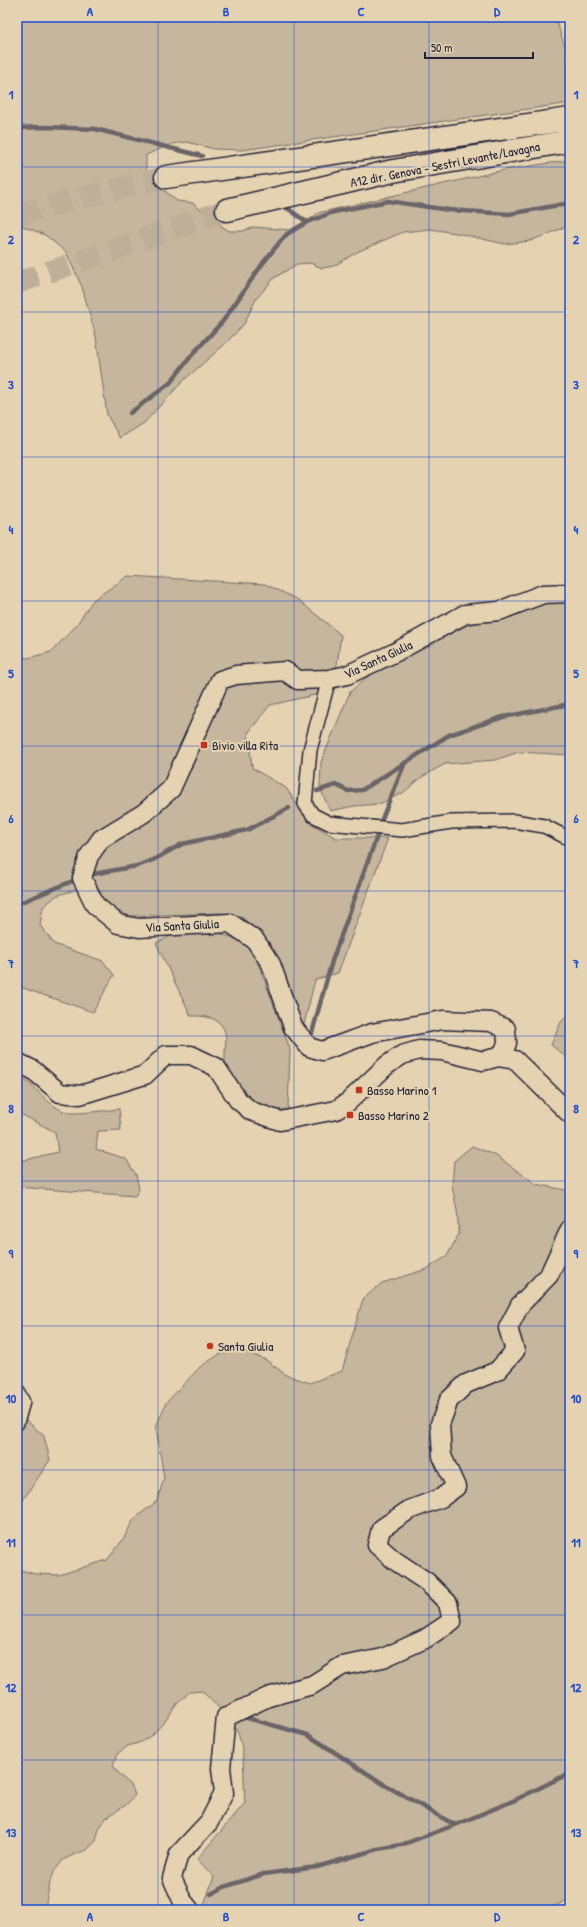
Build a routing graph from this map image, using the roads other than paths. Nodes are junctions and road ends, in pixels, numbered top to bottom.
1 (570, 119) edge
2 (570, 141) edge
3 (166, 177) tunnel mouth
4 (227, 210) tunnel mouth
5 (570, 593) edge
6 (329, 679) junction
7 (570, 839) edge
8 (498, 1058) junction
9 (17, 1062) edge
10 (570, 1114) edge
11 (570, 1229) edge
12 (17, 1390) edge
13 (17, 1423) edge
14 (190, 1910) edge

1 - 3 highway
2 - 4 highway, A12 dir. Genova - Sestri Levante/Lavagna
5 - 6 street, Via Santa Giulia
6 - 7 street
6 - 8 street, Via Santa Giulia
8 - 9 street
8 - 10 street
11 - 14 street
12 - 13 street

